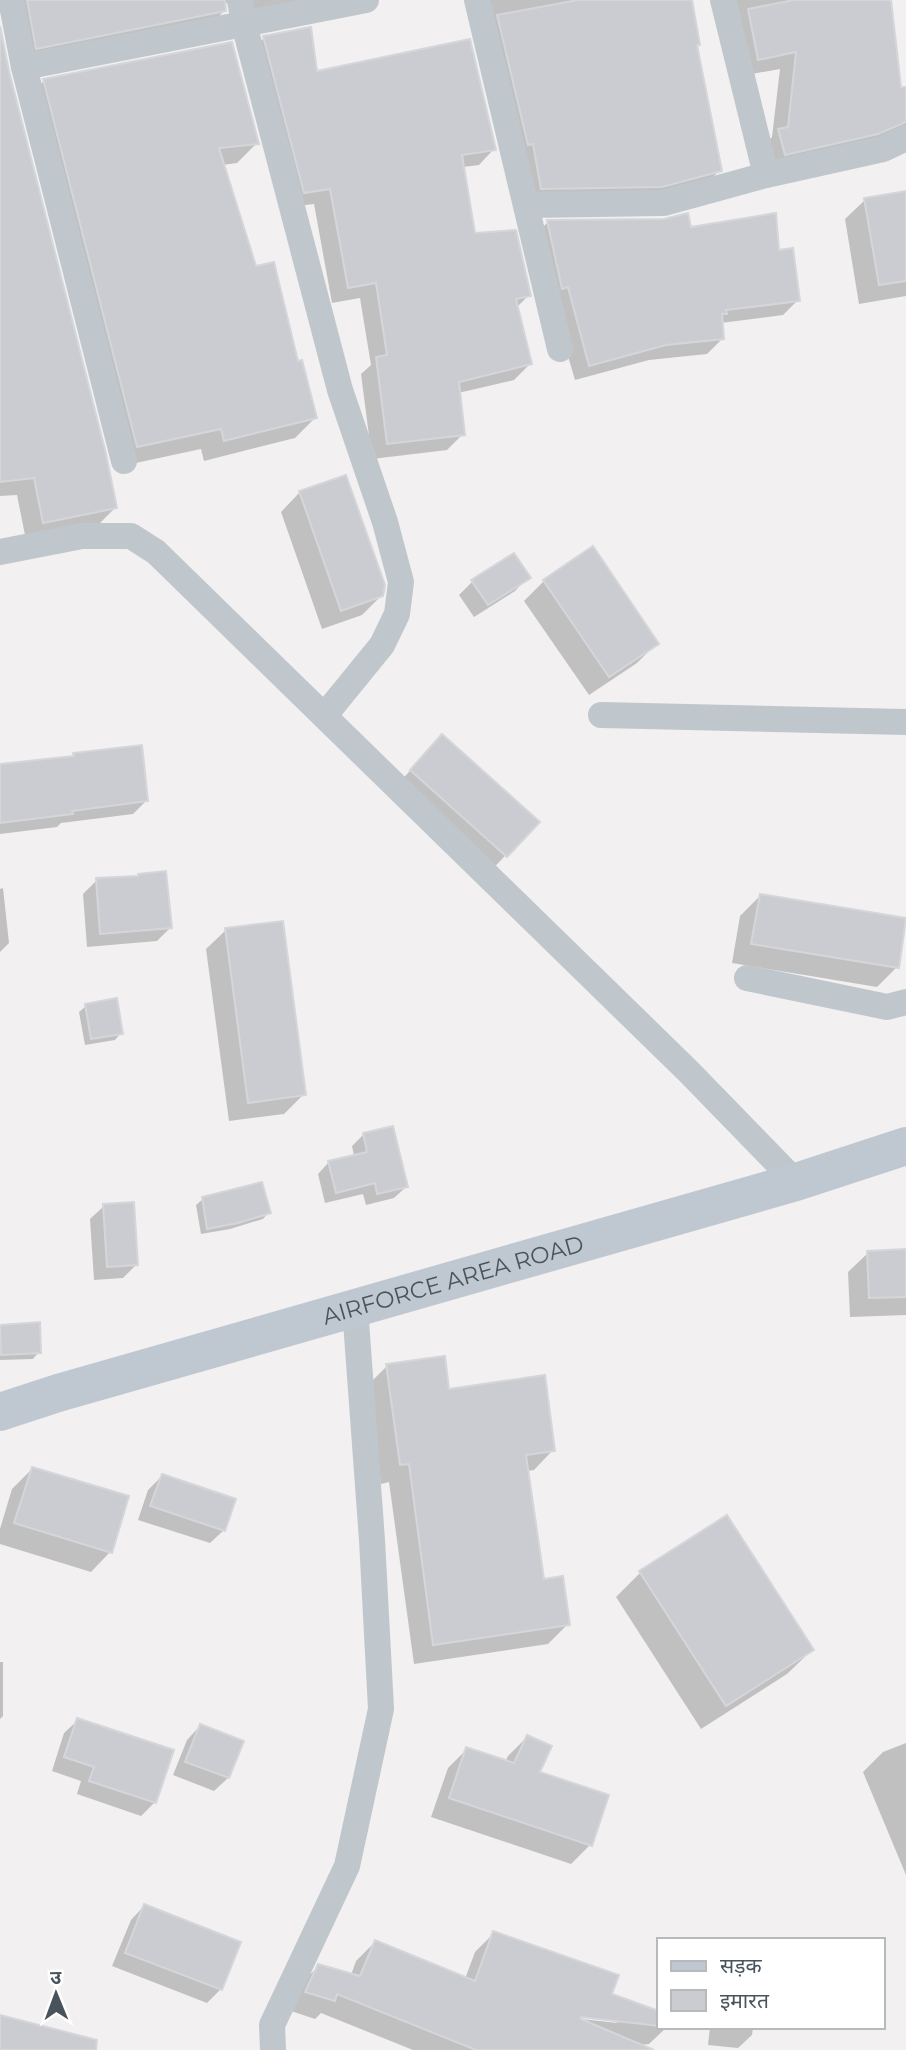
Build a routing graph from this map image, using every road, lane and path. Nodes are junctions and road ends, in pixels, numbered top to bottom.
1 (11, 0) edge
2 (366, 0) edge
3 (477, 0) edge
4 (723, 0) edge
5 (242, 12) edge
6 (24, 67) junction
7 (906, 138) edge
8 (766, 175) junction
9 (527, 205) junction
10 (560, 349) dead end
11 (124, 461) dead end
12 (0, 552) edge
13 (325, 715) junction
14 (601, 715) dead end
15 (906, 722) edge
16 (747, 978) dead end
17 (906, 1002) edge
18 (899, 1153) edge
19 (796, 1182) junction
20 (355, 1308) junction
21 (0, 1412) edge
22 (273, 2050) edge

1 - 6 street
2 - 5 street
3 - 9 street
4 - 8 street
5 - 6 street
5 - 13 street
6 - 11 street
7 - 8 street
8 - 9 street
9 - 10 street
12 - 13 street
13 - 19 street
14 - 15 street
16 - 17 street
18 - 19 street, AIRFORCE AREA ROAD
19 - 20 street, AIRFORCE AREA ROAD
20 - 21 street, AIRFORCE AREA ROAD
20 - 22 street

